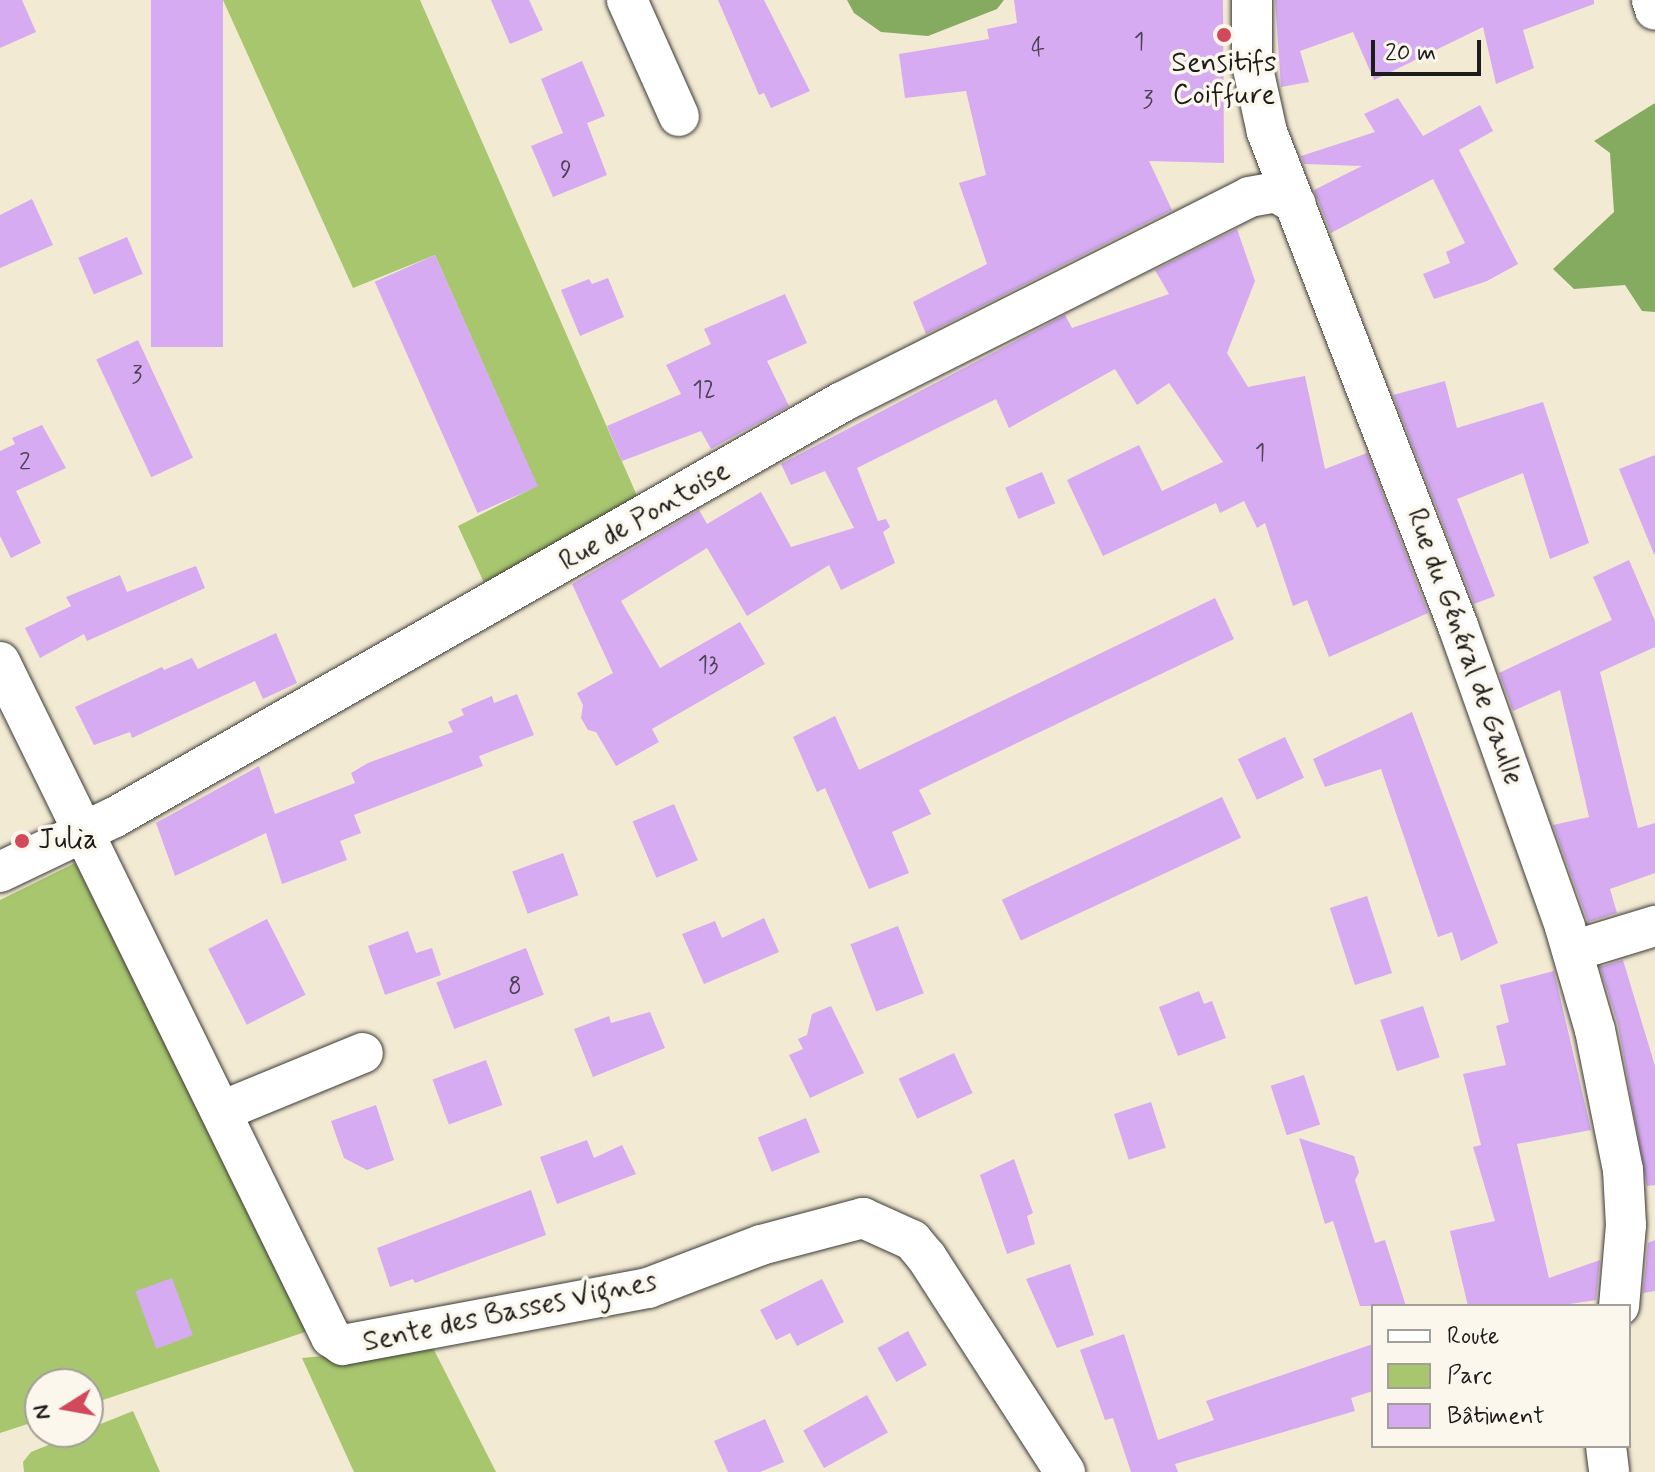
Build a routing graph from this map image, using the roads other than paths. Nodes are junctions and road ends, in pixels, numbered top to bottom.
1 (627, 0) edge
2 (1252, 0) edge
3 (1652, 0) edge
4 (1655, 10) edge
5 (1252, 64) junction
6 (679, 116) dead end
7 (1296, 204) junction
8 (1225, 208) junction
9 (0, 662) edge
10 (84, 833) junction
11 (0, 872) edge
12 (1655, 926) edge
13 (1573, 951) junction
14 (363, 1053) dead end
15 (224, 1110) junction
16 (1619, 1304) edge
17 (1606, 1448) edge
18 (1065, 1472) edge
19 (1609, 1472) edge

1 - 6 street
2 - 5 street, Rue du Général de Gaulle
3 - 4 street
5 - 7 street, Rue du Général de Gaulle
5 - 8 street
7 - 8 street, Rue de Pontoise
7 - 13 street, Rue du Général de Gaulle
8 - 10 street, Rue de Pontoise
9 - 10 street, Sente des Basses Vignes
10 - 11 street, Rue de Pontoise
10 - 15 street, Sente des Basses Vignes
12 - 13 street
13 - 16 street, Rue du Général de Gaulle
14 - 15 street
15 - 18 street, Sente des Basses Vignes
17 - 19 street

